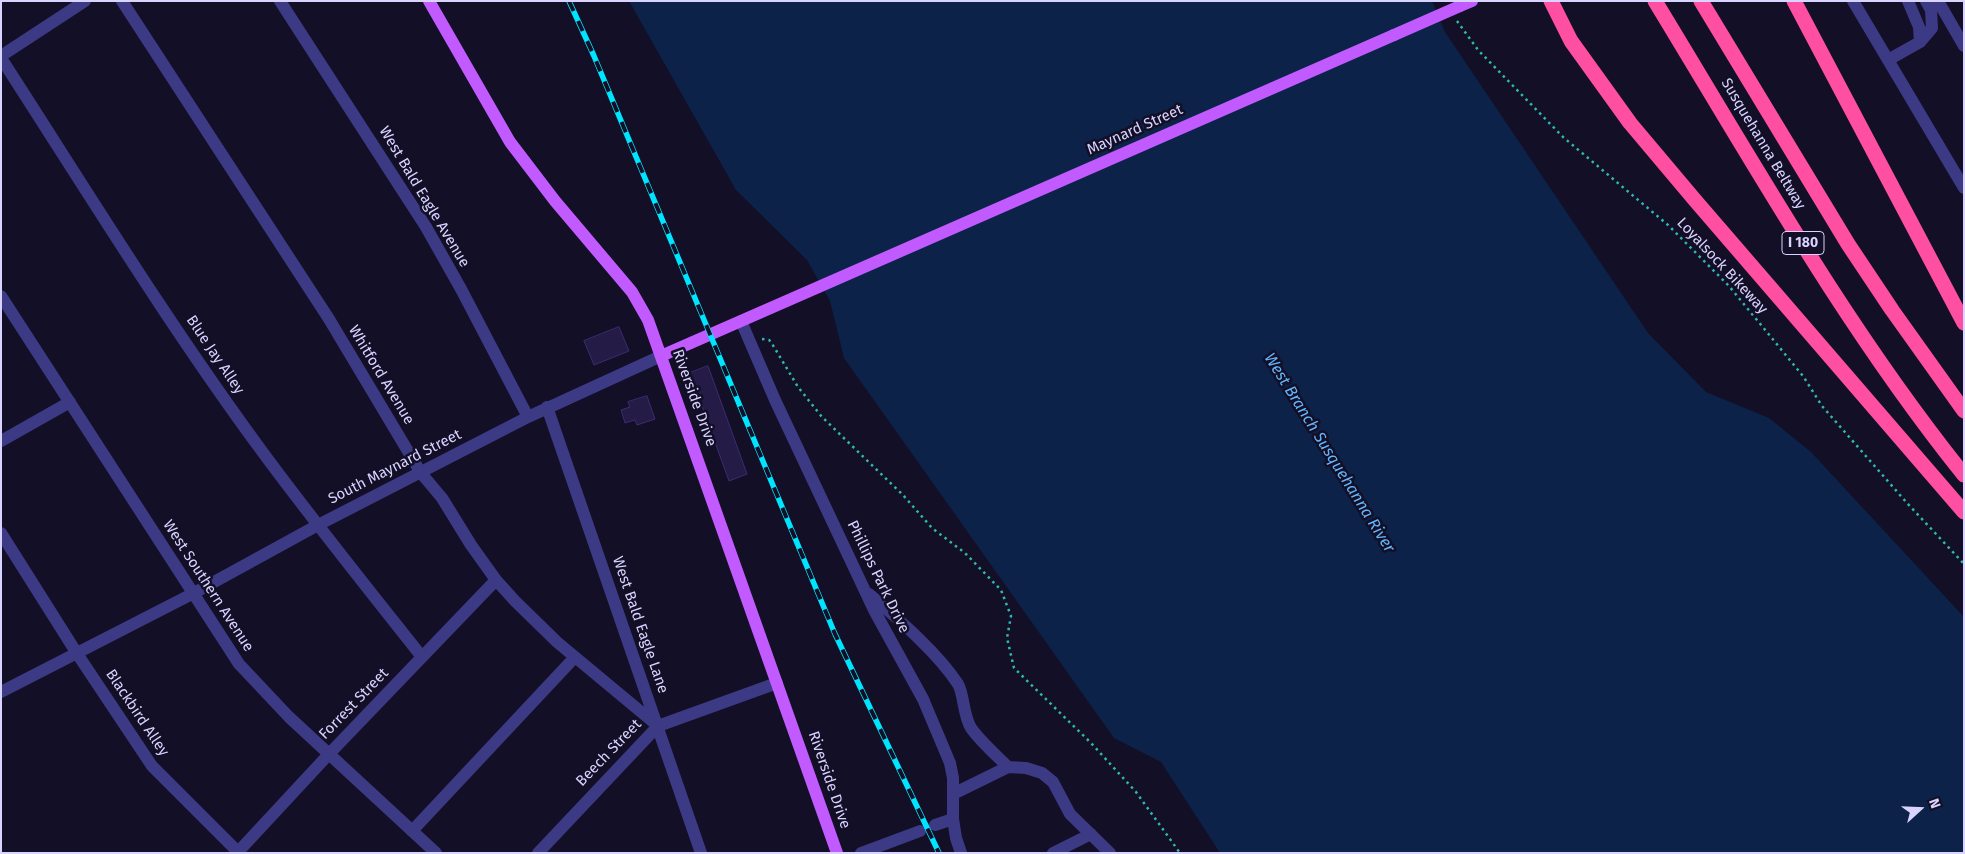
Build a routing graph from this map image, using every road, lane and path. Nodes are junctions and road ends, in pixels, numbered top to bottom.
1 (85, 1) edge
2 (122, 1) edge
3 (280, 1) edge
4 (429, 1) edge
5 (1551, 1) edge
6 (1656, 1) edge
7 (1701, 1) edge
8 (1794, 1) edge
9 (1853, 1) edge
10 (1908, 1) edge
11 (1926, 1) edge
12 (1938, 1) edge
13 (1462, 8) edge
14 (1920, 42) junction
15 (1964, 46) edge
16 (1, 57) edge
17 (1888, 60) junction
18 (1964, 188) edge
19 (812, 290) joint
20 (1, 296) edge
21 (741, 321) junction
22 (1964, 323) edge
23 (758, 339) dead end
24 (661, 356) junction
25 (70, 402) junction
26 (547, 407) junction
27 (1964, 411) edge
28 (528, 417) junction
29 (1, 442) edge
30 (420, 473) junction
31 (1964, 475) edge
32 (1964, 512) edge
33 (318, 525) junction
34 (1, 533) edge
35 (1964, 564) edge
36 (496, 580) junction
37 (865, 591) junction
38 (194, 593) junction
39 (76, 652) junction
40 (422, 657) junction
41 (575, 657) junction
42 (777, 683) junction
43 (1, 692) edge
44 (658, 726) junction
45 (329, 754) junction
46 (1008, 767) junction
47 (953, 794) junction
48 (953, 819) junction
49 (935, 825) dead end
50 (412, 831) junction
51 (920, 831) dead end
52 (1091, 834) junction
53 (238, 852) edge
54 (436, 853) edge
55 (538, 853) edge
56 (701, 853) edge
57 (837, 853) edge
58 (861, 853) edge
59 (961, 853) edge
60 (1053, 853) edge
61 (1110, 853) edge
62 (1180, 853) edge

1 - 16 street
2 - 30 street, Whitford Avenue
3 - 28 street, West Bald Eagle Avenue
4 - 24 main road, Riverside Drive
5 - 32 highway
6 - 31 highway, Susquehanna Beltway / I 180
7 - 27 highway, Susquehanna Beltway / I 180
8 - 22 highway
9 - 17 street
10 - 14 street
11 - 14 street
12 - 15 street
13 - 19 main road, Maynard Street, bridge
13 - 35 path, Loyalsock Bikeway
14 - 17 street
16 - 33 street, Blue Jay Alley
17 - 18 street
19 - 21 main road, South Maynard Street
20 - 25 street, West Southern Avenue
21 - 24 main road, South Maynard Street
21 - 37 street, Phillips Park Drive
23 - 62 path
24 - 26 street, South Maynard Street
24 - 42 main road, Riverside Drive
25 - 29 street
25 - 38 street, West Southern Avenue
26 - 28 street, South Maynard Street
26 - 44 street, West Bald Eagle Lane
28 - 30 street, South Maynard Street
30 - 33 street, South Maynard Street
30 - 36 street, Whitford Avenue
33 - 38 street, South Maynard Street
33 - 40 street, Blue Jay Alley
34 - 39 street, Blackbird Alley
36 - 40 street, Forrest Street
36 - 41 street, Whitford Avenue
37 - 46 street
37 - 47 street, Phillips Park Drive
38 - 39 street, South Maynard Street
38 - 45 street, West Southern Avenue
39 - 43 street, South Maynard Street
39 - 53 street, Blackbird Alley
40 - 45 street, Forrest Street
41 - 44 street, Whitford Avenue
41 - 50 street
42 - 44 street, Beech Street
42 - 57 main road, Riverside Drive
44 - 55 street, Beech Street
44 - 56 street, West Bald Eagle Lane
45 - 50 street, West Southern Avenue
45 - 53 street, Forrest Street
46 - 47 street
46 - 52 street
47 - 48 street, Phillips Park Drive
48 - 49 street
48 - 59 street, Phillips Park Drive
50 - 54 street, West Southern Avenue
51 - 58 street
52 - 60 street
52 - 61 street

